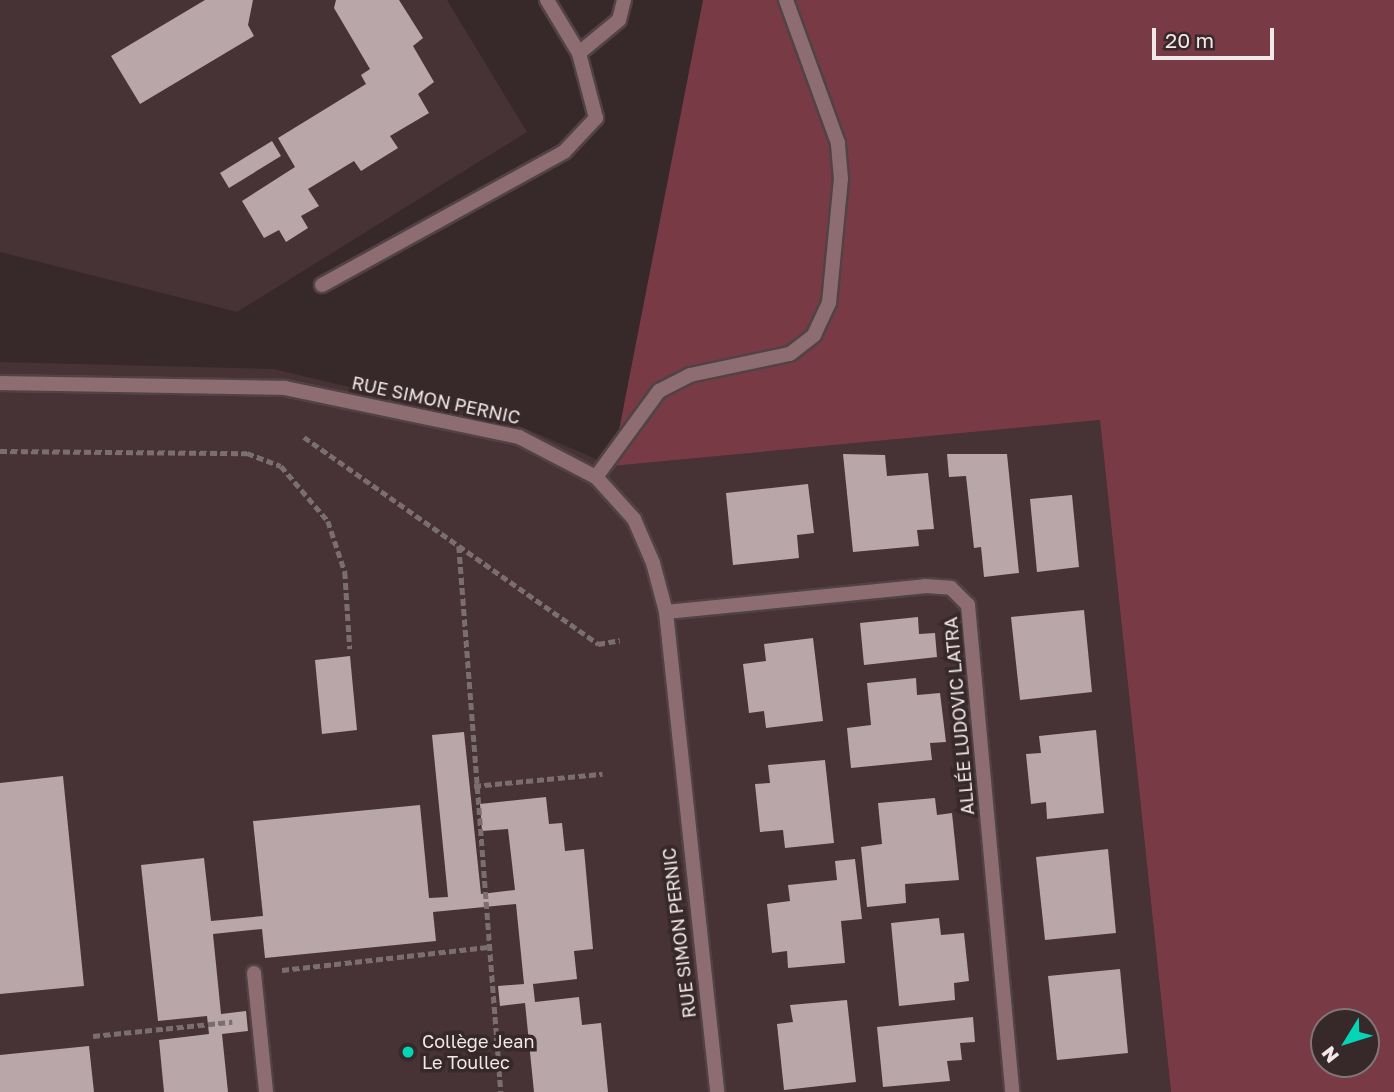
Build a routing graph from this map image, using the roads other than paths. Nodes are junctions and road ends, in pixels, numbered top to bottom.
1 (547, 0) edge
2 (624, 0) edge
3 (786, 0) edge
4 (579, 53) junction
5 (322, 285) dead end
6 (0, 383) edge
7 (596, 477) junction
8 (666, 612) junction
9 (254, 973) road end
10 (266, 1092) edge
11 (717, 1092) edge
12 (1012, 1092) edge

1 - 4 street
2 - 4 street
3 - 7 street
4 - 5 street
6 - 7 street, RUE SIMON PERNIC
7 - 8 street, RUE SIMON PERNIC
8 - 11 street, RUE SIMON PERNIC
8 - 12 street, ALLÉE LUDOVIC LATRA
9 - 10 street

